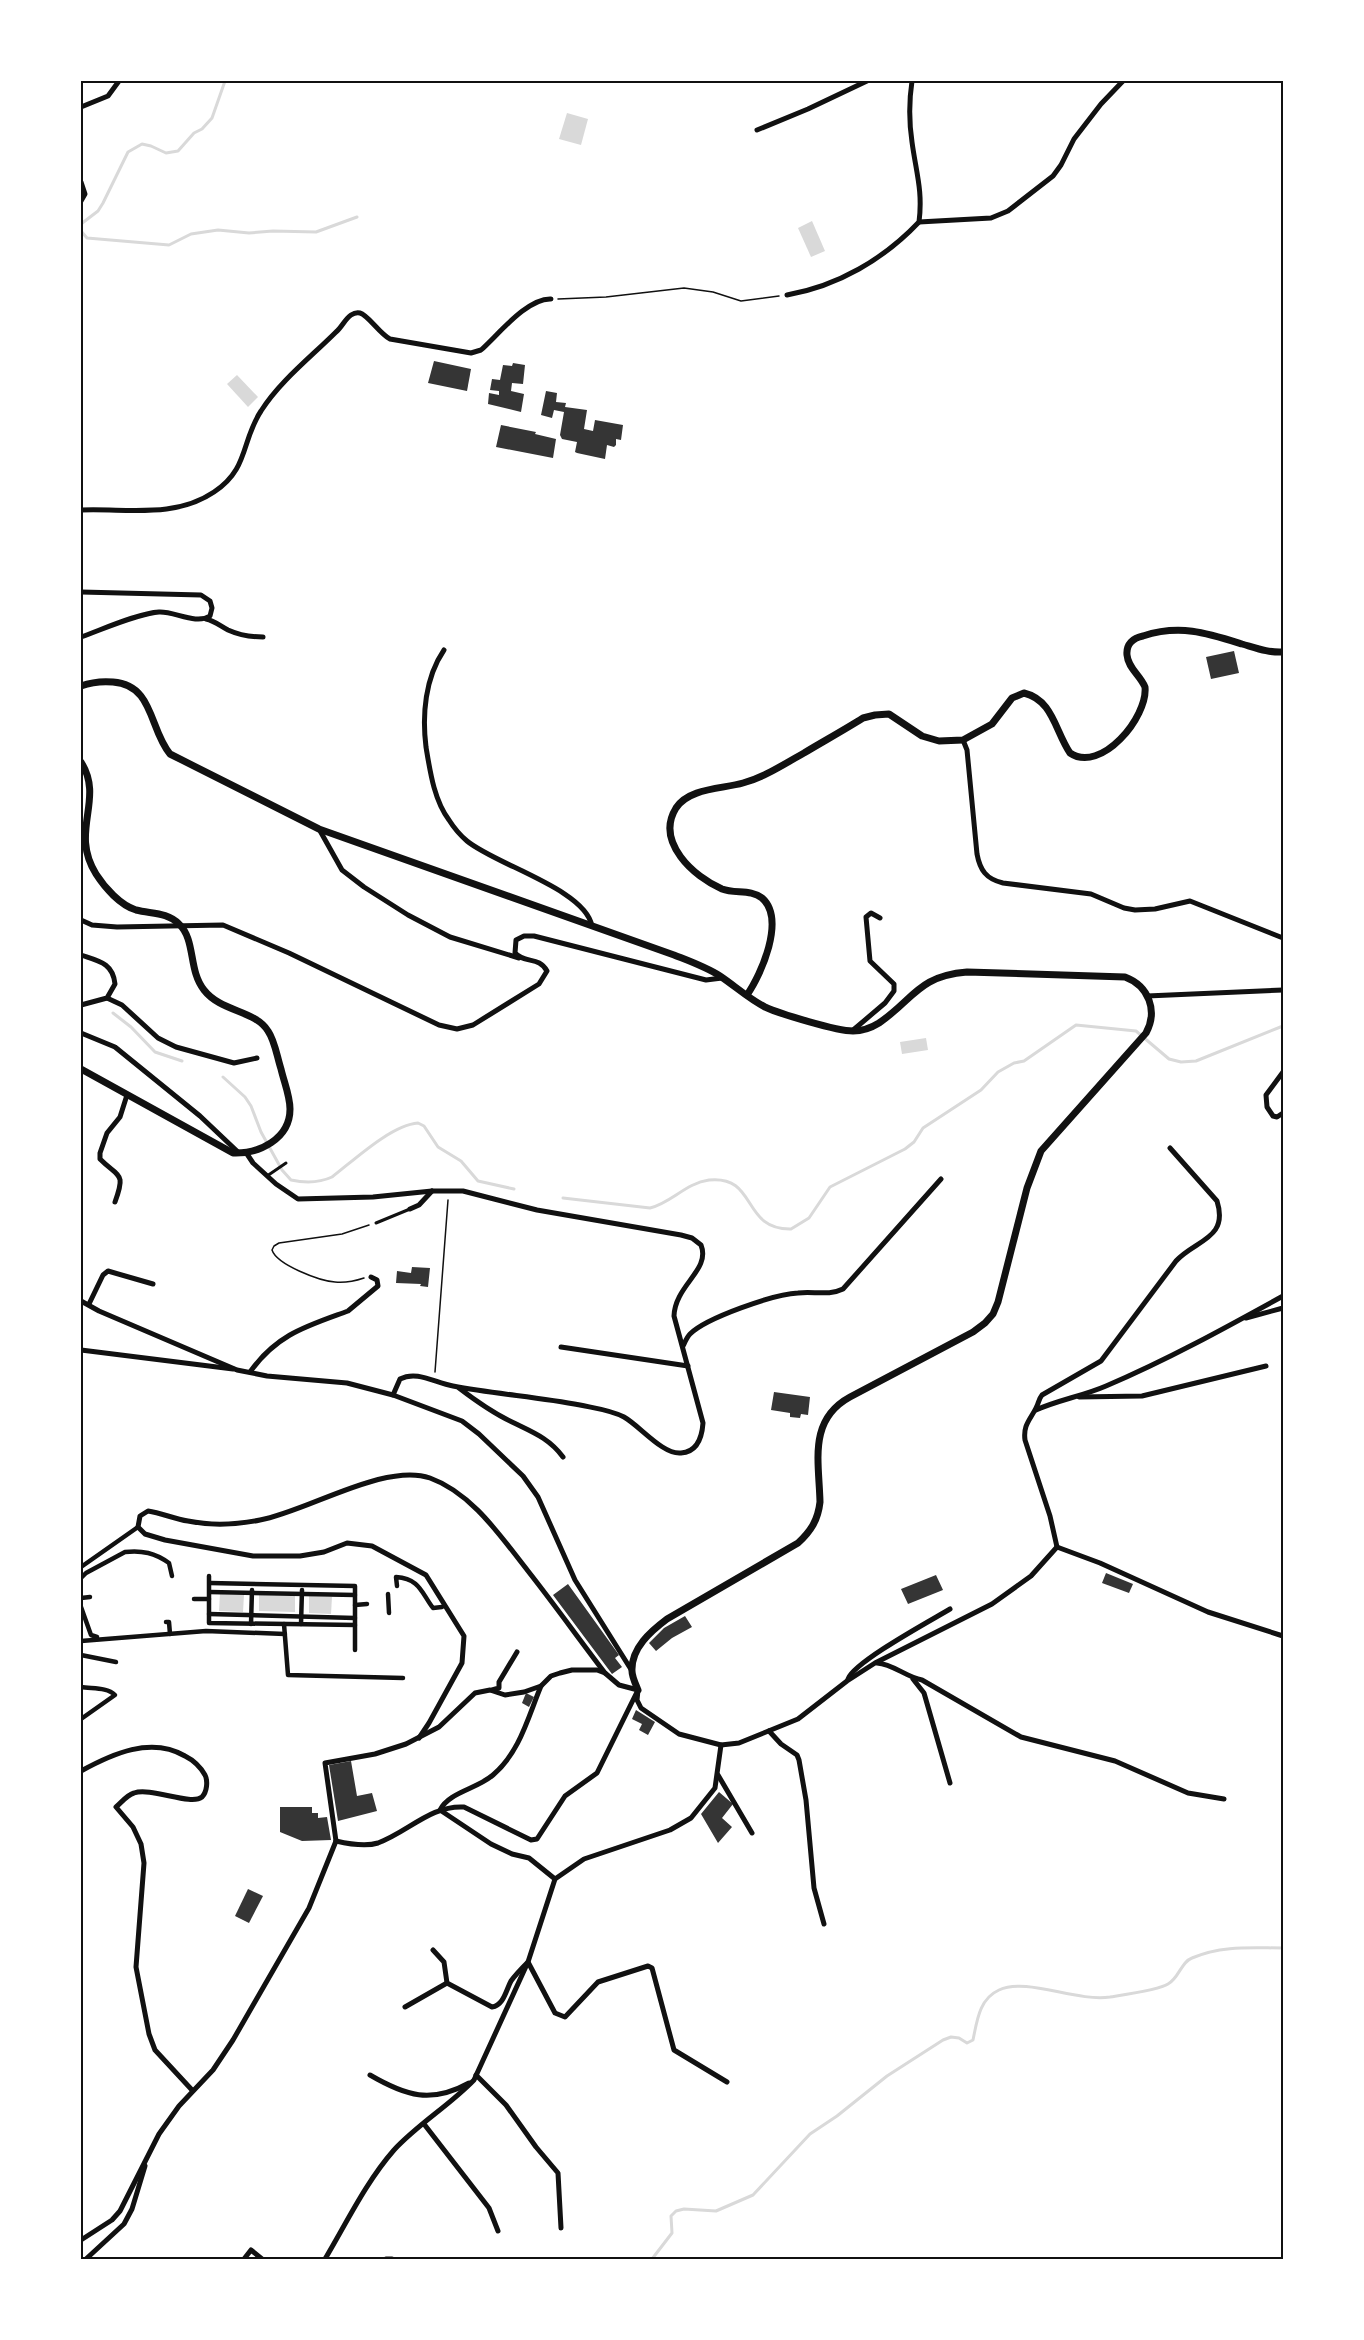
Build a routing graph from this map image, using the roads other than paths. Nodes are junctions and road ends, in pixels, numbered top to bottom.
1 (119, 81) edge
2 (867, 81) edge
3 (912, 81) edge
4 (1123, 81) edge
5 (81, 107) edge
6 (757, 130) dead end
7 (81, 182) edge
8 (81, 201) edge
9 (919, 222) junction
10 (787, 295) road end
11 (551, 299) road end
12 (81, 510) edge
13 (81, 592) edge
14 (206, 619) junction
15 (81, 637) edge
16 (262, 637) dead end
17 (444, 650) dead end
18 (1283, 652) edge
19 (81, 686) edge
20 (963, 740) junction
21 (81, 762) edge
22 (319, 829) junction
23 (880, 918) dead end
24 (81, 920) edge
25 (182, 926) junction
26 (592, 926) junction
27 (1283, 938) edge
28 (81, 955) edge
29 (521, 959) junction
30 (722, 978) junction
31 (1283, 990) edge
32 (747, 995) junction
33 (1147, 996) junction
34 (107, 998) junction
35 (81, 1005) edge
36 (852, 1031) junction
37 (81, 1033) edge
38 (257, 1058) dead end
39 (81, 1069) edge
40 (1283, 1072) edge
41 (127, 1095) junction
42 (1283, 1113) edge
43 (1170, 1148) dead end
44 (243, 1153) junction
45 (285, 1163) dead end
46 (267, 1176) junction
47 (941, 1179) dead end
48 (432, 1191) junction
49 (115, 1202) dead end
50 (410, 1209) joint
51 (376, 1223) road end
52 (371, 1277) road end
53 (153, 1284) dead end
54 (1283, 1296) edge
55 (81, 1301) edge
56 (89, 1304) junction
57 (1283, 1308) edge
58 (1242, 1319) junction
59 (683, 1346) junction
60 (561, 1347) dead end
61 (81, 1350) edge
62 (688, 1366) junction
63 (1266, 1366) dead end
64 (237, 1370) junction
65 (250, 1372) junction
66 (458, 1387) junction
67 (393, 1395) junction
68 (1071, 1398) junction
69 (1036, 1410) junction
70 (563, 1457) dead end
71 (138, 1527) junction
72 (1057, 1547) junction
73 (81, 1567) edge
74 (172, 1576) dead end
75 (209, 1576) dead end
76 (81, 1578) edge
77 (210, 1583) junction
78 (252, 1584) junction
79 (303, 1585) junction
80 (397, 1586) dead end
81 (210, 1592) junction
82 (252, 1592) junction
83 (302, 1593) junction
84 (388, 1594) dead end
85 (355, 1595) junction
86 (81, 1598) edge
87 (90, 1598) dead end
88 (194, 1599) dead end
89 (209, 1599) junction
90 (367, 1604) dead end
91 (355, 1605) junction
92 (81, 1607) edge
93 (442, 1607) dead end
94 (950, 1609) dead end
95 (388, 1613) dead end
96 (209, 1614) junction
97 (251, 1616) junction
98 (301, 1617) junction
99 (355, 1618) junction
100 (166, 1622) dead end
101 (209, 1623) junction
102 (251, 1624) junction
103 (284, 1624) junction
104 (301, 1624) junction
105 (354, 1625) junction
106 (209, 1631) junction
107 (170, 1634) junction
108 (285, 1634) junction
109 (1283, 1636) edge
110 (100, 1638) junction
111 (81, 1641) edge
112 (355, 1650) dead end
113 (517, 1653) dead end
114 (81, 1655) edge
115 (116, 1662) dead end
116 (875, 1663) junction
117 (632, 1671) junction
118 (605, 1673) junction
119 (403, 1678) dead end
120 (912, 1678) junction
121 (847, 1681) junction
122 (541, 1686) junction
123 (81, 1687) edge
124 (490, 1690) junction
125 (638, 1690) junction
126 (81, 1719) edge
127 (769, 1731) junction
128 (419, 1738) junction
129 (721, 1745) junction
130 (81, 1771) edge
131 (718, 1774) junction
132 (950, 1783) dead end
133 (1224, 1799) dead end
134 (440, 1810) junction
135 (753, 1833) dead end
136 (336, 1841) junction
137 (555, 1879) junction
138 (824, 1924) dead end
139 (433, 1950) dead end
140 (528, 1962) junction
141 (447, 1983) junction
142 (405, 2007) dead end
143 (369, 2075) dead end
144 (475, 2077) junction
145 (727, 2082) dead end
146 (192, 2090) junction
147 (424, 2124) junction
148 (149, 2153) junction
149 (561, 2228) dead end
150 (498, 2231) dead end
151 (81, 2240) edge
152 (86, 2259) edge
153 (244, 2259) edge
154 (262, 2259) edge
155 (325, 2259) edge
156 (386, 2259) edge
157 (392, 2259) edge

1 - 5 street
2 - 6 street
3 - 9 street
4 - 9 street
7 - 8 street
9 - 10 street
11 - 12 street
13 - 14 street
14 - 15 street
14 - 16 street
17 - 26 street
18 - 20 street
19 - 22 street
20 - 27 street
20 - 32 street
21 - 25 street
22 - 26 street
22 - 29 street
23 - 36 street
24 - 25 street
25 - 29 street
25 - 44 street
26 - 30 street
28 - 34 street
29 - 30 street
30 - 32 street
31 - 33 street
32 - 36 street
33 - 36 street
33 - 117 street
34 - 35 street
34 - 38 street
37 - 44 street
39 - 41 street
40 - 42 street
41 - 44 street
41 - 49 street
43 - 69 street
44 - 46 street
45 - 46 lane
46 - 48 street
47 - 59 street
48 - 50 street
48 - 59 street
50 - 51 lane
52 - 65 street
53 - 56 street
54 - 58 street
55 - 56 street
56 - 64 street
57 - 58 street
58 - 68 street
59 - 62 street
60 - 62 street
61 - 64 street
62 - 66 street
63 - 68 street
64 - 65 street
65 - 67 street
66 - 67 street
66 - 70 street
67 - 117 street
68 - 69 street
69 - 72 street
71 - 73 street
71 - 118 street
71 - 128 street
72 - 109 street
72 - 116 street
74 - 76 street
75 - 77 street
77 - 78 street
77 - 81 street
78 - 79 street
78 - 82 street
79 - 83 street
79 - 85 street
80 - 93 street
81 - 82 street
81 - 89 street
82 - 83 street
82 - 97 street
83 - 85 street
83 - 98 street
84 - 95 street
85 - 91 street
86 - 87 street
88 - 89 street
89 - 96 street
90 - 91 street
91 - 99 street
92 - 110 street
94 - 121 street
96 - 97 street
96 - 101 street
97 - 98 street
97 - 102 street
98 - 99 street
98 - 104 street
99 - 105 street
100 - 107 street
101 - 102 street
101 - 106 street
102 - 103 street
103 - 104 street
103 - 108 street
104 - 105 street
105 - 112 street
106 - 107 street
106 - 108 street
107 - 110 street
108 - 119 street
110 - 111 street
113 - 124 street
114 - 115 street
116 - 120 street
116 - 121 street
117 - 125 street
118 - 122 street
118 - 125 street
120 - 132 street
120 - 133 street
121 - 127 street
122 - 124 street
122 - 134 street
123 - 126 street
124 - 128 street
125 - 129 street
125 - 134 street
127 - 129 street
127 - 138 street
128 - 136 street
129 - 131 street
130 - 146 street
131 - 135 street
131 - 137 street
134 - 136 street
134 - 137 street
136 - 146 street
137 - 140 street
139 - 141 street
140 - 141 street
140 - 144 street
140 - 145 street
141 - 142 street
143 - 144 street
144 - 147 street
144 - 149 street
146 - 148 street
147 - 150 street
147 - 155 street
148 - 151 street
148 - 152 street
153 - 154 street
156 - 157 street

